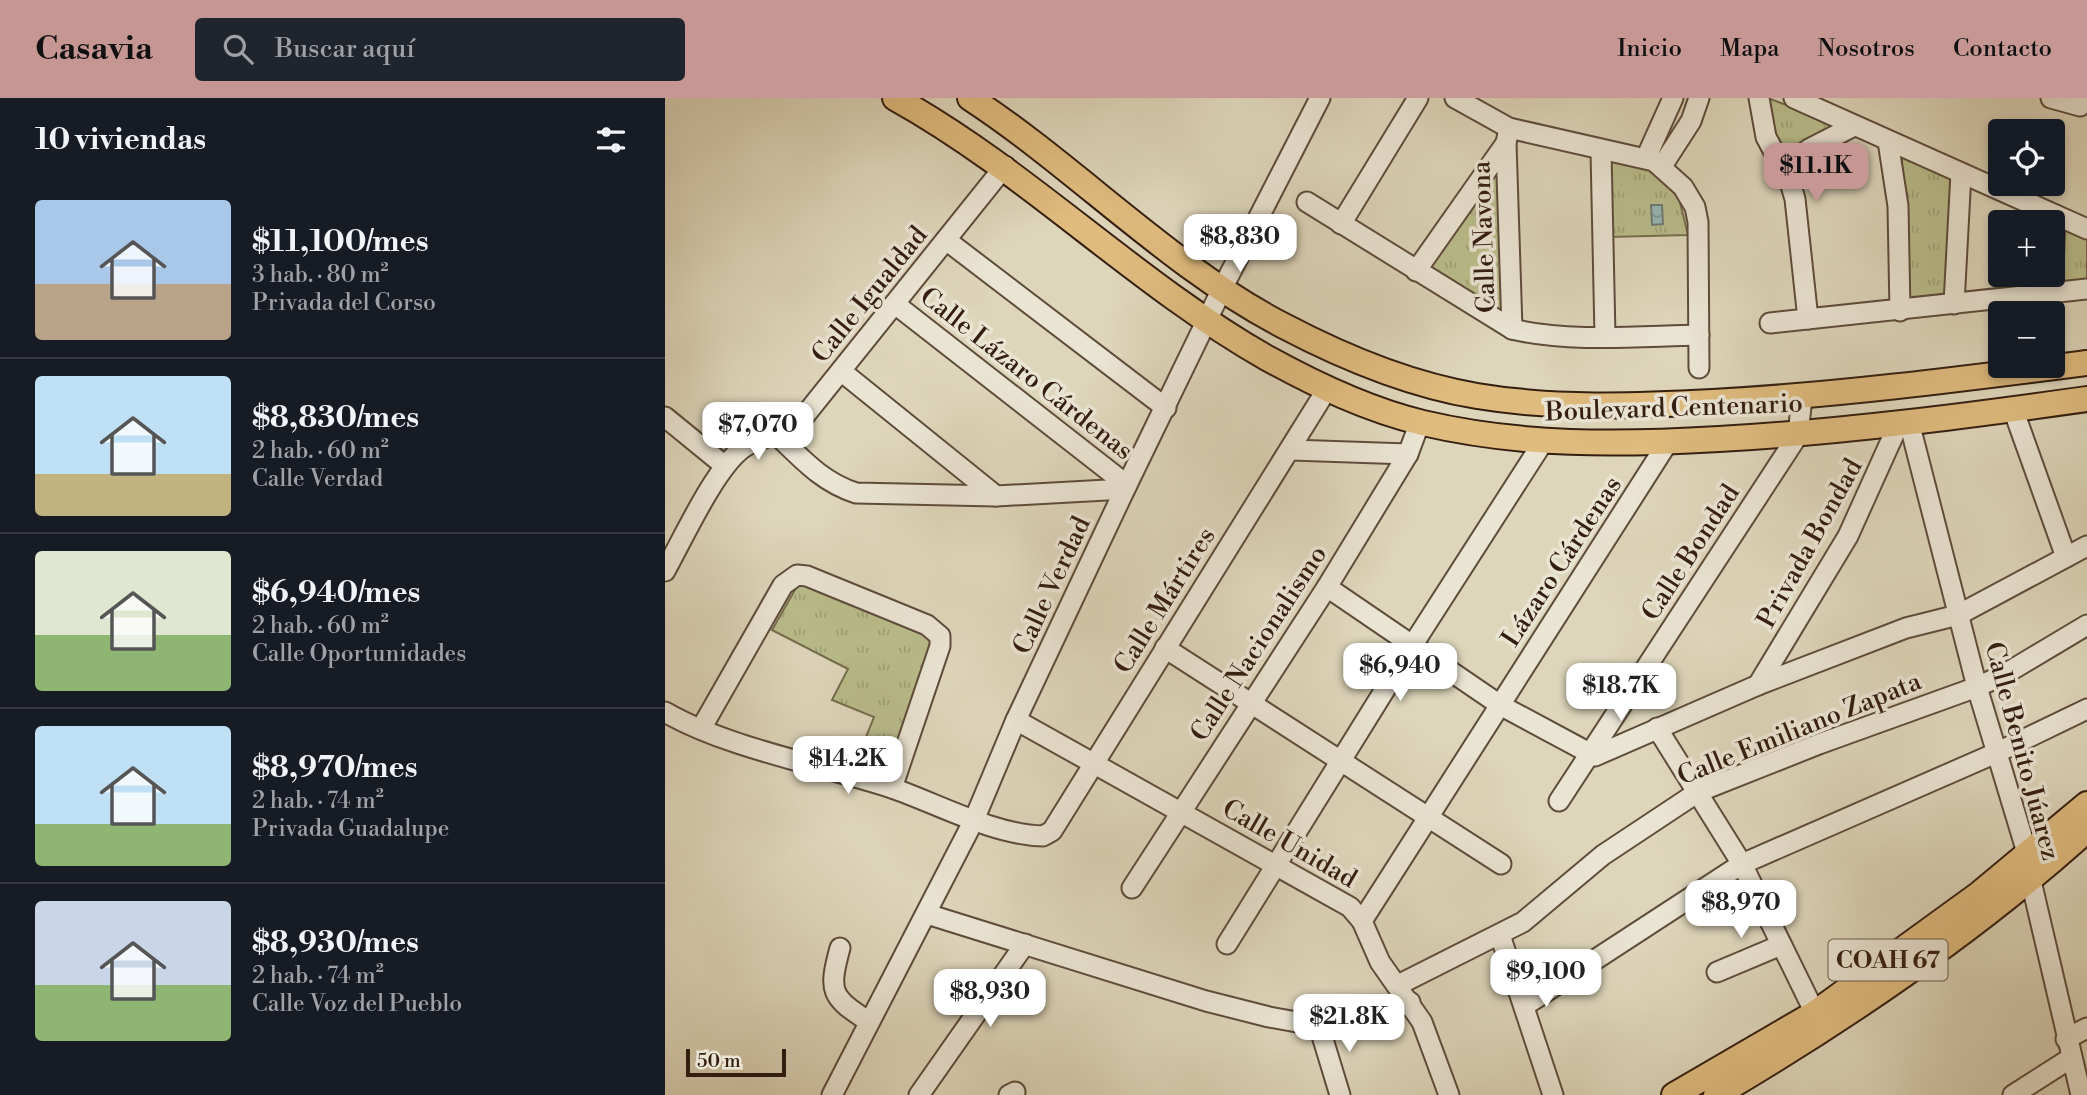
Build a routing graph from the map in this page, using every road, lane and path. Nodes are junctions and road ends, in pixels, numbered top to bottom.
1 (895, 98) edge
2 (970, 98) edge
3 (1320, 98) edge
4 (1418, 98) edge
5 (1455, 98) edge
6 (1673, 98) edge
7 (1699, 98) edge
8 (1759, 98) edge
9 (1794, 98) edge
10 (2051, 98) edge
11 (2086, 98) edge
12 (1854, 126) junction
13 (1507, 135) junction
14 (1888, 141) junction
15 (1601, 151) junction
16 (1654, 162) junction
17 (1005, 166) junction
18 (1783, 169) junction
19 (1961, 173) junction
20 (1307, 202) dead end
21 (2044, 210) edge
22 (2065, 219) edge
23 (1341, 224) junction
24 (2087, 229) edge
25 (946, 240) junction
26 (1416, 271) junction
27 (2065, 283) edge
28 (2021, 287) edge
29 (1222, 289) junction
30 (2087, 289) edge
31 (895, 303) junction
32 (1954, 304) junction
33 (1900, 311) junction
34 (1808, 319) junction
35 (1208, 320) junction
36 (1770, 323) dead end
37 (1512, 329) junction
38 (1699, 335) junction
39 (1605, 336) junction
40 (2087, 363) edge
41 (1699, 368) dead end
42 (841, 371) junction
43 (1327, 389) junction
44 (1802, 397) junction
45 (2087, 399) edge
46 (1166, 408) junction
47 (2013, 409) junction
48 (665, 417) edge
49 (1420, 422) junction
50 (1904, 423) junction
51 (777, 435) junction
52 (1798, 435) junction
53 (1543, 442) junction
54 (1668, 442) junction
55 (1291, 450) junction
56 (1408, 454) junction
57 (725, 466) junction
58 (1126, 487) junction
59 (996, 496) junction
60 (2087, 546) edge
61 (2066, 557) junction
62 (665, 571) edge
63 (1327, 587) junction
64 (1958, 615) junction
65 (2087, 625) edge
66 (1412, 646) junction
67 (1165, 648) junction
68 (1758, 685) junction
69 (1977, 687) junction
70 (1251, 703) junction
71 (1500, 705) junction
72 (2087, 709) edge
73 (665, 712) edge
74 (1016, 720) junction
75 (702, 727) junction
76 (1657, 727) junction
77 (1996, 753) junction
78 (1589, 754) junction
79 (1094, 761) junction
80 (1341, 761) junction
81 (892, 788) junction
82 (1698, 792) junction
83 (1559, 801) dead end
84 (2087, 804) edge
85 (1182, 810) junction
86 (1428, 818) junction
87 (974, 820) junction
88 (2087, 830) edge
89 (2028, 856) junction
90 (1277, 863) junction
91 (1500, 864) dead end
92 (1742, 864) junction
93 (2031, 881) junction
94 (1132, 888) dead end
95 (927, 914) junction
96 (1362, 921) junction
97 (1500, 935) junction
98 (1025, 944) junction
99 (1227, 944) dead end
100 (1781, 946) junction
101 (840, 948) dead end
102 (1717, 972) dead end
103 (1398, 985) junction
104 (1410, 1002) junction
105 (1524, 1006) junction
106 (1815, 1013) junction
107 (868, 1021) junction
108 (1319, 1026) junction
109 (2087, 1028) edge
110 (2069, 1049) junction
111 (832, 1095) edge
112 (919, 1095) edge
113 (1341, 1095) edge
114 (1449, 1095) edge
115 (1553, 1095) edge
116 (1674, 1095) edge
117 (1716, 1095) edge
118 (2013, 1095) edge
119 (2081, 1095) edge

1 - 17 main road, Boulevard Centenario
2 - 29 main road, Boulevard Centenario
3 - 29 street, Calle Verdad
4 - 23 street
5 - 13 street, Calle Navona
6 - 16 street
7 - 16 street
8 - 18 street
9 - 12 street
10 - 11 street
12 - 14 street
12 - 18 street
13 - 15 street, Calle Navona
13 - 26 street, Calle Navona
13 - 37 street, Calle Navona
14 - 19 street
14 - 33 street
15 - 16 street, Calle Navona
15 - 39 street
16 - 38 street
17 - 25 street, Calle Igualdad
17 - 35 main road, Boulevard Centenario
18 - 34 street
19 - 21 street
19 - 32 street
20 - 23 street, Calle Navona
22 - 24 street
23 - 26 street, Calle Navona
25 - 31 street, Calle Igualdad
25 - 46 street
26 - 37 street, Calle Navona
27 - 30 street
28 - 32 street
29 - 35 street, Calle Verdad
29 - 44 main road, Boulevard Centenario
31 - 42 street, Calle Igualdad
31 - 58 street, Calle Lázaro Cárdenas
32 - 33 street
33 - 34 street
34 - 36 street
35 - 43 main road, Boulevard Centenario
35 - 46 street, Calle Verdad
37 - 39 street, Calle Navona
38 - 39 street, Calle Navona
38 - 41 street
40 - 44 main road, Boulevard Centenario
42 - 51 street, Calle Igualdad
42 - 59 street
43 - 49 main road, Boulevard Centenario
43 - 55 street, Calle Mártires
44 - 52 street, Calle Bondad
45 - 47 main road, Boulevard Centenario
46 - 58 street, Calle Verdad
47 - 50 main road, Boulevard Centenario
47 - 61 street
48 - 57 street
49 - 53 main road, Boulevard Centenario
49 - 56 street, Calle Nacionalismo
50 - 52 main road, Boulevard Centenario
50 - 64 street, Calle Benito Júarez
50 - 68 street, Privada Bondad
51 - 57 street, Calle Igualdad
51 - 59 street
52 - 54 main road, Boulevard Centenario
52 - 78 street, Calle Bondad
53 - 54 main road, Boulevard Centenario
53 - 66 street
54 - 71 street, Lázaro Cárdenas
55 - 56 street
55 - 67 street, Calle Mártires
56 - 63 street, Calle Nacionalismo
57 - 62 street, Calle Igualdad
58 - 59 street
58 - 74 street, Calle Verdad
60 - 61 street
61 - 64 street
63 - 66 street
63 - 70 street, Calle Nacionalismo
64 - 68 street
64 - 69 street, Calle Benito Júarez
65 - 69 street, Calle Emiliano Zapata
66 - 71 street
66 - 80 street
67 - 70 street
67 - 79 street, Calle Mártires
68 - 76 street
69 - 77 street, Calle Benito Júarez
69 - 82 street, Calle Emiliano Zapata
70 - 80 street
70 - 85 street, Calle Nacionalismo
71 - 78 street
71 - 86 street, Lázaro Cárdenas
72 - 77 street
73 - 75 street
74 - 79 street, Calle Unidad
74 - 87 street, Calle Verdad
75 - 81 street
75 - 81 street
76 - 78 street
76 - 82 street
77 - 89 street, Calle Benito Júarez
77 - 92 street
78 - 83 street, Calle Bondad
79 - 85 street, Calle Unidad
79 - 87 street, Calle Mártires
80 - 86 street
80 - 90 street
81 - 87 street
82 - 92 street
82 - 97 street, Calle Emiliano Zapata
84 - 89 main road, COAH 67
85 - 90 street, Calle Unidad
85 - 94 street, Calle Nacionalismo
86 - 91 street
86 - 96 street, Lázaro Cárdenas
87 - 95 street, Calle Verdad
88 - 93 main road, COAH 67
89 - 93 street, Calle Benito Júarez
89 - 106 main road, COAH 67
90 - 96 street, Calle Unidad
90 - 99 street
92 - 100 street
92 - 105 street
93 - 110 street, Calle Benito Júarez
93 - 117 main road, COAH 67
95 - 98 street
95 - 107 street, Calle Verdad
96 - 103 street, Calle Unidad
97 - 103 street, Calle Emiliano Zapata
97 - 105 street
98 - 108 street
98 - 112 street
100 - 102 street
100 - 106 street
101 - 107 street
103 - 104 street, Calle Unidad
104 - 108 street
104 - 114 street, Calle Unidad
105 - 115 street
106 - 116 main road, COAH 67
107 - 111 street, Calle Verdad
108 - 113 street
109 - 110 street
110 - 118 street
110 - 119 street, Calle Benito Júarez

